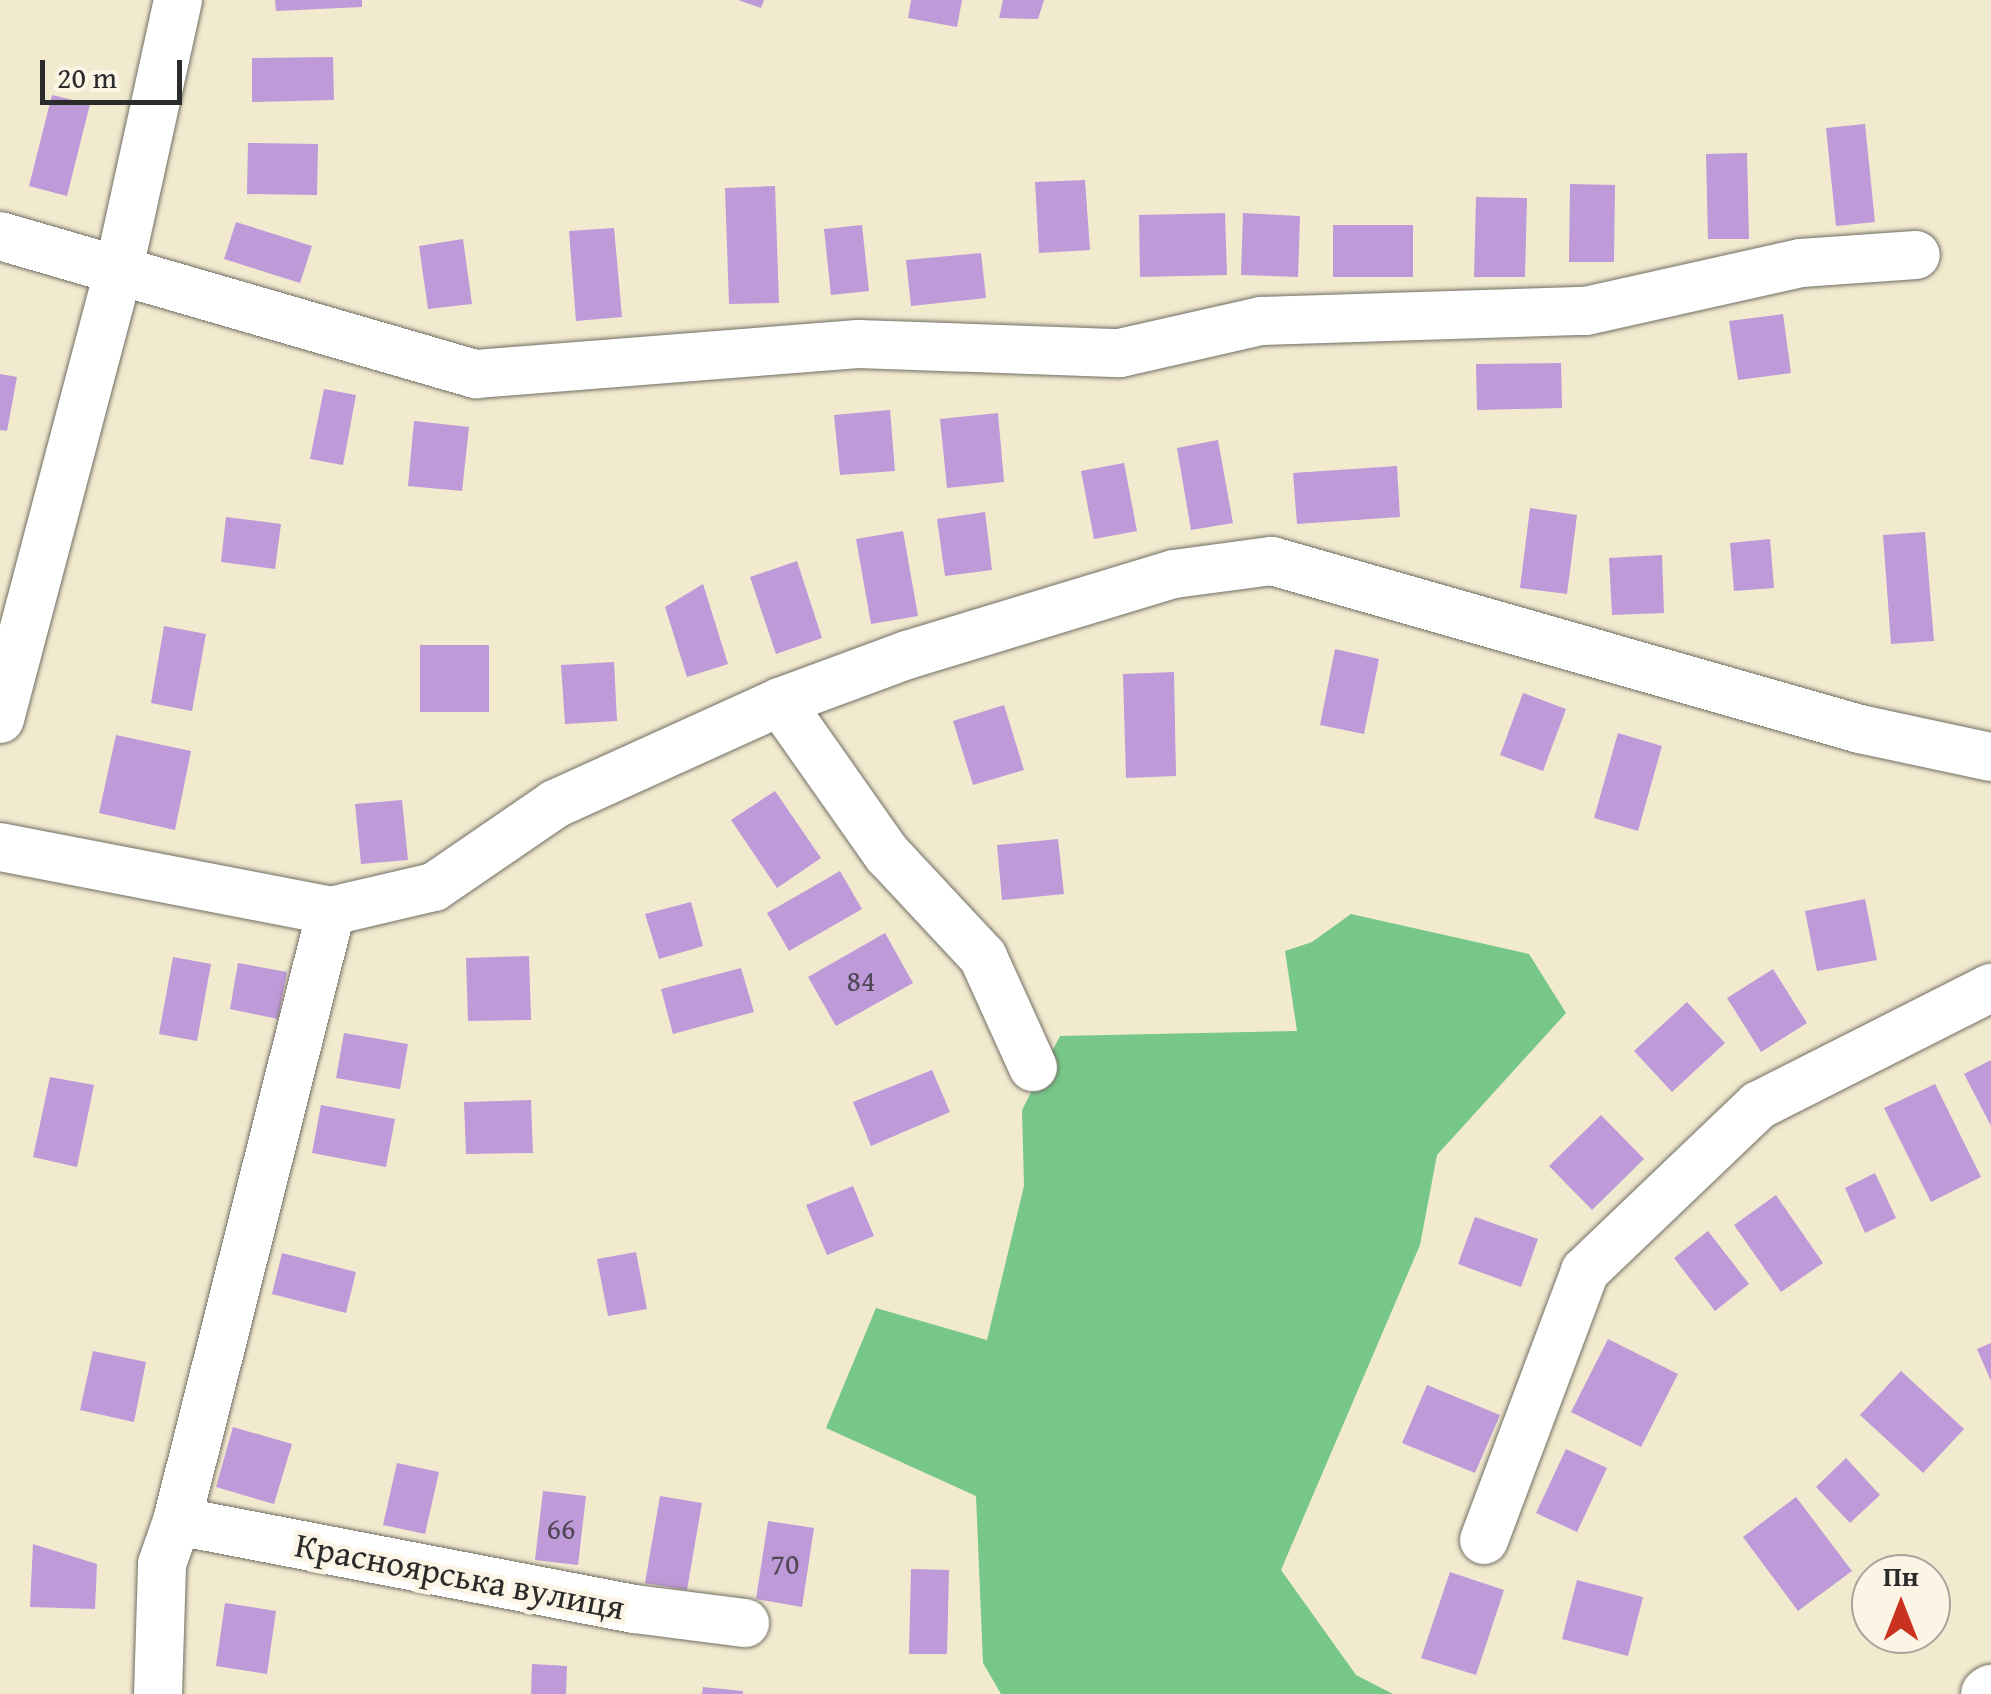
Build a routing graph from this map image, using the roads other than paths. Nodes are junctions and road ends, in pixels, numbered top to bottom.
1 (178, 0) edge
2 (0, 236) edge
3 (1916, 255) dead end
4 (118, 273) junction
5 (780, 702) junction
6 (0, 719) edge
7 (1991, 757) edge
8 (0, 847) edge
9 (331, 911) junction
10 (1991, 988) edge
11 (1033, 1067) dead end
12 (176, 1522) junction
13 (1484, 1540) dead end
14 (745, 1623) dead end
15 (158, 1694) edge

1 - 4 street
2 - 4 street
3 - 4 street
4 - 6 street
5 - 7 street
5 - 9 street
5 - 11 street
8 - 9 street
9 - 12 street
10 - 13 street
12 - 14 street, Красноярська вулиця
12 - 15 street

